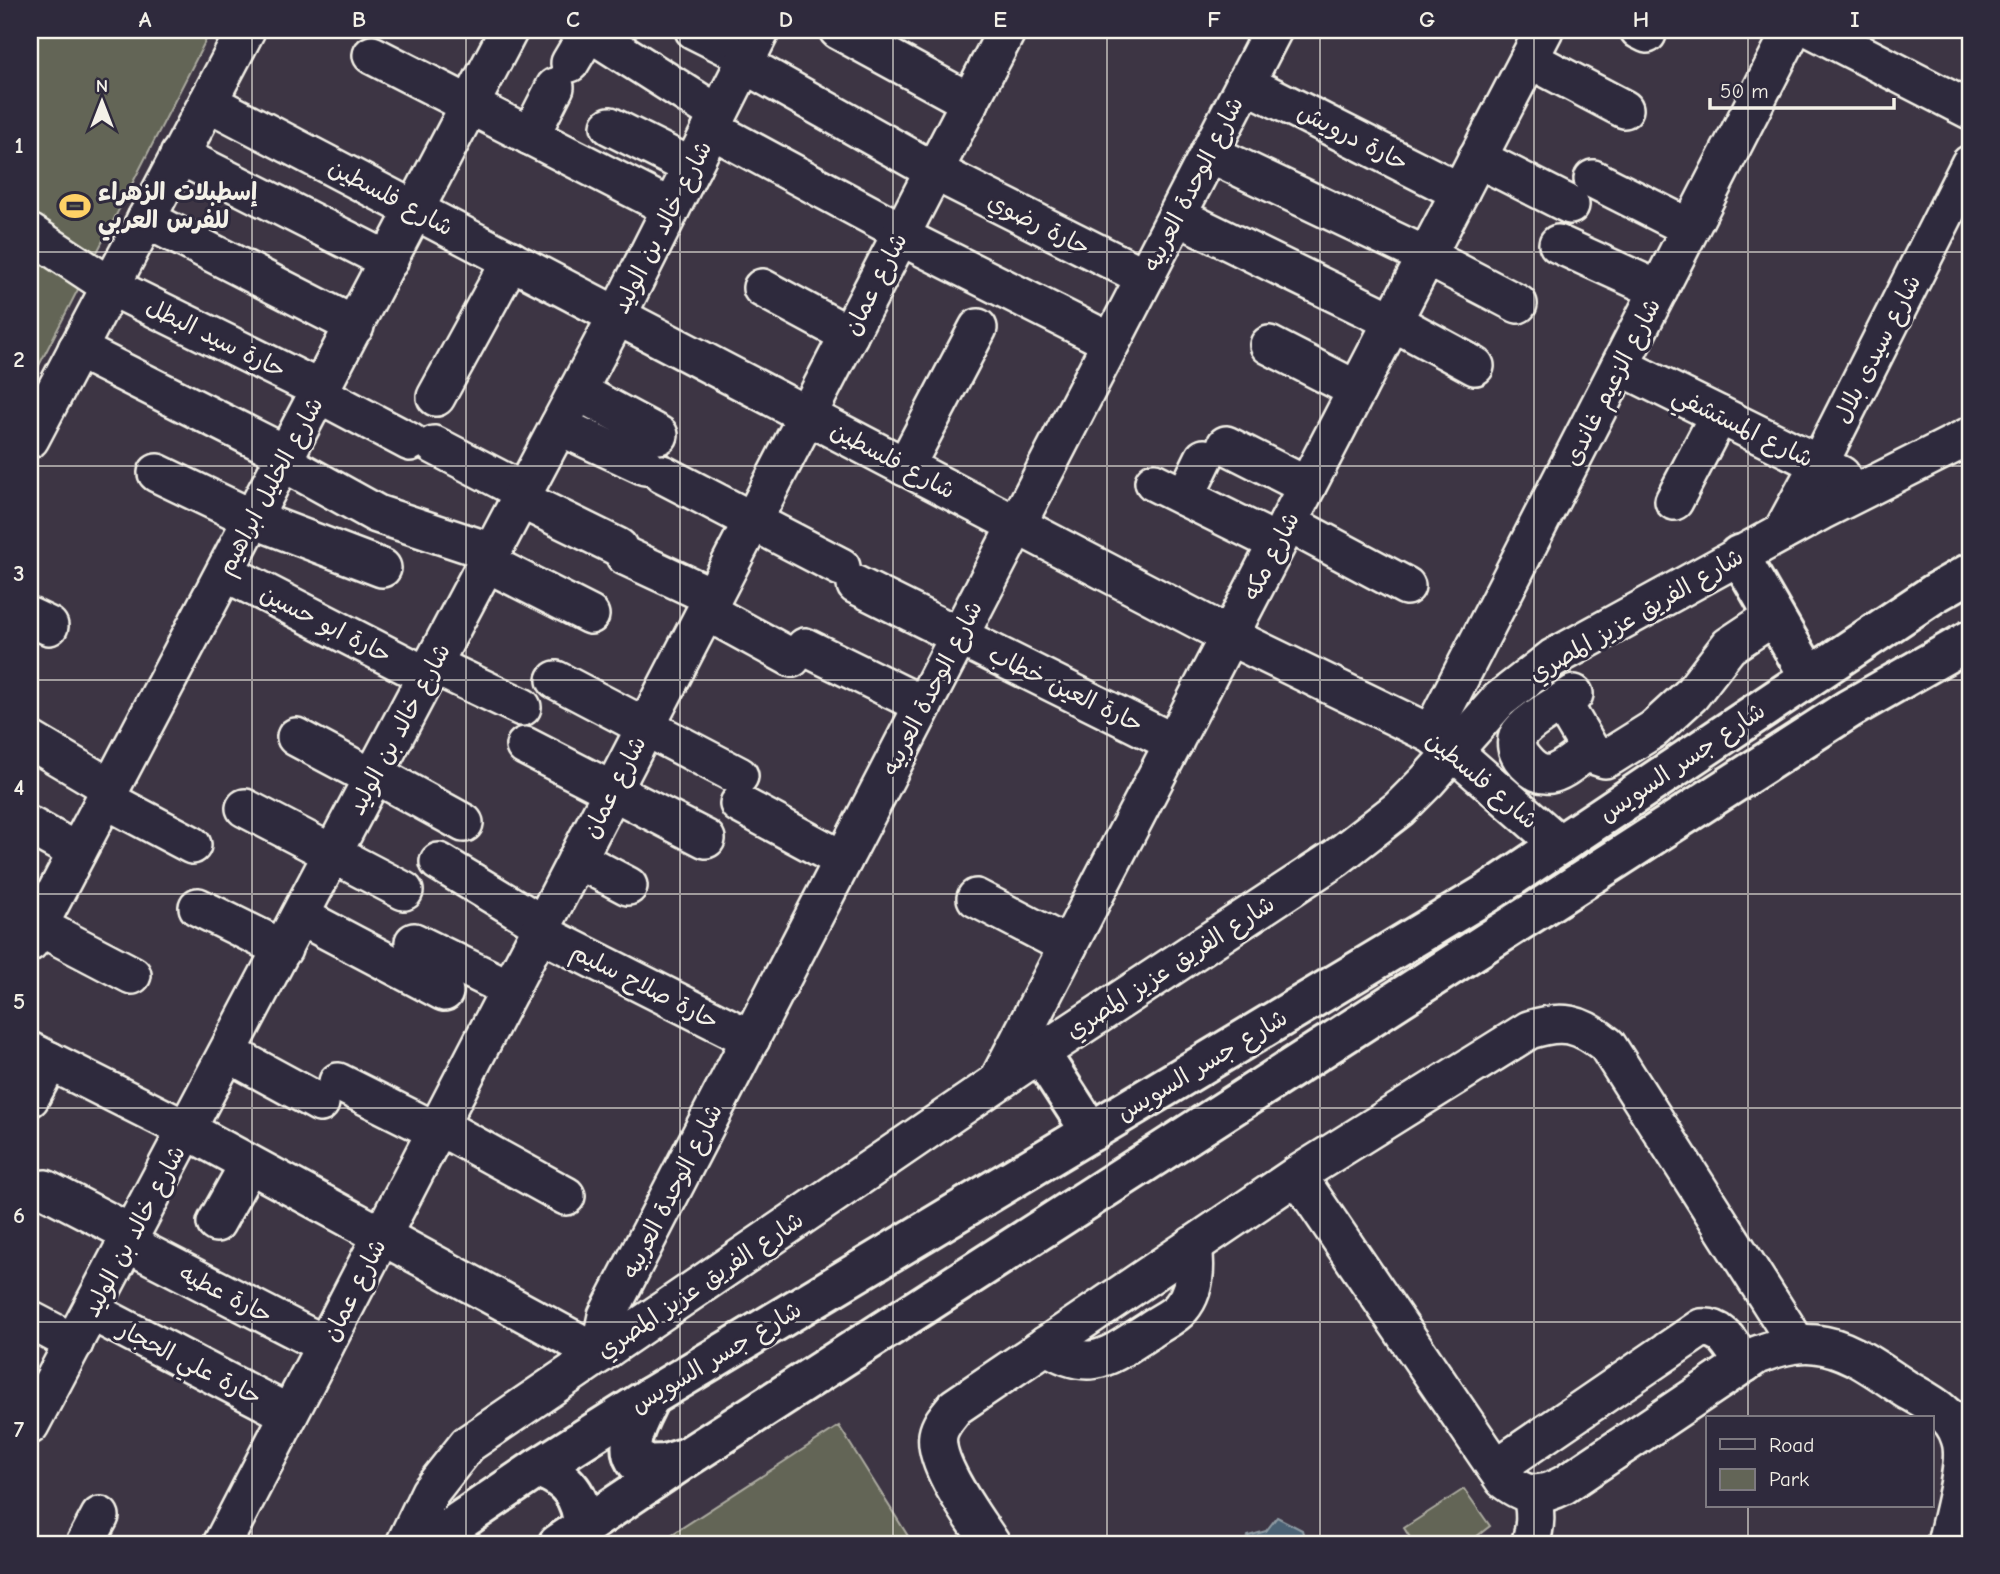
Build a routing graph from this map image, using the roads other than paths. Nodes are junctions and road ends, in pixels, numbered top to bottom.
1 (246, 30) edge
2 (509, 30) edge
3 (694, 30) edge
4 (838, 30) edge
5 (1273, 30) edge
6 (1792, 30) edge
7 (1814, 30) edge
8 (587, 31) edge
9 (999, 32) edge
10 (365, 40) edge
11 (1536, 44) edge
12 (751, 50) edge
13 (1245, 83) junction
14 (208, 102) junction
15 (970, 102) junction
16 (470, 105) junction
17 (1624, 109) dead end
18 (1970, 110) edge
19 (715, 122) junction
20 (610, 126) dead end
21 (530, 136) junction
22 (1209, 153) junction
23 (179, 155) junction
24 (1477, 158) junction
25 (1970, 164) edge
26 (692, 167) junction
27 (934, 171) junction
28 (1460, 191) junction
29 (671, 208) junction
30 (416, 210) junction
31 (1959, 214) edge
32 (1177, 216) junction
33 (146, 219) junction
34 (1690, 228) junction
35 (30, 233) edge
36 (901, 234) junction
37 (1558, 244) dead end
38 (1426, 256) junction
39 (511, 260) junction
40 (389, 261) junction
41 (1145, 276) junction
42 (110, 286) junction
43 (762, 288) dead end
44 (1659, 290) junction
45 (1518, 303) dead end
46 (617, 316) junction
47 (1392, 321) junction
48 (355, 326) junction
49 (978, 328) dead end
50 (849, 335) junction
51 (1111, 342) junction
52 (1269, 345) dead end
53 (77, 349) junction
54 (1475, 366) dead end
55 (1620, 366) junction
56 (1357, 390) junction
57 (577, 391) junction
58 (320, 392) junction
59 (436, 397) dead end
60 (807, 415) junction
61 (1719, 415) junction
62 (559, 426) junction
63 (1970, 436) edge
64 (30, 439) edge
65 (655, 458) junction
66 (285, 459) junction
67 (1819, 464) junction
68 (905, 467) junction
69 (157, 473) dead end
70 (1307, 486) junction
71 (1867, 487) junction
72 (522, 495) junction
73 (1674, 501) dead end
74 (253, 519) junction
75 (752, 521) junction
76 (1017, 525) junction
77 (1782, 532) junction
78 (1282, 533) junction
79 (1739, 555) junction
80 (490, 557) junction
81 (382, 568) dead end
82 (225, 572) junction
83 (1970, 573) edge
84 (1406, 586) dead end
85 (709, 604) junction
86 (590, 615) dead end
87 (1774, 616) junction
88 (959, 636) junction
89 (1229, 636) junction
90 (1970, 640) edge
91 (430, 671) junction
92 (1809, 676) junction
93 (556, 680) dead end
94 (923, 705) junction
95 (522, 707) dead end
96 (646, 725) junction
97 (296, 737) dead end
98 (30, 740) edge
99 (1174, 743) junction
100 (1442, 743) junction
101 (525, 746) dead end
102 (1589, 750) junction
103 (374, 776) junction
104 (612, 791) junction
105 (108, 793) junction
106 (245, 808) dead end
107 (464, 823) dead end
108 (30, 826) edge
109 (706, 839) dead end
110 (192, 845) dead end
111 (1559, 845) junction
112 (77, 852) junction
113 (333, 854) junction
114 (577, 859) junction
115 (843, 860) junction
116 (439, 862) dead end
117 (628, 886) dead end
118 (404, 891) dead end
119 (976, 898) dead end
120 (198, 907) dead end
121 (300, 916) junction
122 (541, 929) junction
123 (34, 934) edge
124 (414, 942) dead end
125 (1068, 946) junction
126 (283, 949) junction
127 (132, 975) dead end
128 (510, 989) junction
129 (444, 992) dead end
130 (751, 1039) junction
131 (228, 1053) junction
132 (1040, 1053) junction
133 (40, 1056) edge
134 (998, 1082) junction
135 (30, 1098) edge
136 (438, 1128) junction
137 (187, 1130) junction
138 (1091, 1132) junction
139 (249, 1164) junction
140 (1297, 1175) junction
141 (45, 1189) dead end
142 (566, 1196) dead end
143 (216, 1223) dead end
144 (382, 1237) junction
145 (130, 1238) junction
146 (91, 1311) junction
147 (30, 1320) edge
148 (74, 1343) junction
149 (1797, 1344) junction
150 (325, 1345) junction
151 (603, 1352) junction
152 (1744, 1364) junction
153 (650, 1397) junction
154 (289, 1414) junction
155 (1565, 1420) junction
156 (30, 1425) edge
157 (688, 1456) junction
158 (1595, 1463) junction
159 (538, 1468) junction
160 (1496, 1468) junction
161 (1532, 1495) junction
162 (571, 1536) edge
163 (222, 1544) edge
164 (405, 1544) edge
165 (426, 1544) edge
166 (991, 1544) edge
167 (1530, 1544) edge
168 (1946, 1544) edge

1 - 14 street
2 - 16 street, شارع الخليل ابراهيم
3 - 12 street, حارة رضوي
4 - 15 street
5 - 13 street, شارع الوحدة العربيه
6 - 34 street, شارع الزعيم غاندى
7 - 18 street
8 - 19 street
8 - 21 street
9 - 15 street, شارع عمان
10 - 16 street
11 - 17 street
11 - 24 street, شارع مكه
12 - 19 street, شارع خالد بن الوليد
12 - 27 street, حارة رضوي
13 - 22 street, شارع الوحدة العربيه
13 - 28 street, حارة درويش
14 - 23 street
14 - 30 street, شارع فلسطين
15 - 27 street, شارع عمان
16 - 21 street
16 - 30 street, شارع الخليل ابراهيم
19 - 26 street, شارع خالد بن الوليد
19 - 36 street
20 - 26 street
21 - 29 street
22 - 32 street, شارع الوحدة العربيه
22 - 38 street
23 - 33 street
23 - 40 street
24 - 28 street, شارع مكه
24 - 34 street
25 - 31 street, شارع سيدى بلال
26 - 29 street, شارع خالد بن الوليد
27 - 36 street, شارع عمان
27 - 41 street, حارة رضوي
28 - 38 street, شارع مكه
29 - 46 street, شارع خالد بن الوليد
30 - 39 street, شارع فلسطين
30 - 40 street, شارع الخليل ابراهيم
31 - 67 street, شارع سيدى بلال
32 - 41 street, شارع الوحدة العربيه
32 - 47 street
33 - 42 street
33 - 48 street
34 - 44 street, شارع الزعيم غاندى
35 - 42 street, حارة سيد البطل
36 - 50 street, شارع عمان
36 - 51 street
37 - 44 street
38 - 45 street
38 - 47 street, شارع مكه
39 - 46 street, شارع فلسطين
39 - 59 street
40 - 48 street, شارع الخليل ابراهيم
41 - 51 street, شارع الوحدة العربيه
42 - 53 street
42 - 58 street, حارة سيد البطل
43 - 50 street
44 - 55 street, شارع الزعيم غاندى
46 - 57 street, شارع خالد بن الوليد
46 - 60 street, شارع فلسطين
47 - 54 street
47 - 56 street, شارع مكه
48 - 58 street, شارع الخليل ابراهيم
49 - 68 street
50 - 60 street, شارع عمان
51 - 76 street, شارع الوحدة العربيه
52 - 56 street
53 - 64 street
53 - 66 street
55 - 61 street, شارع المستشفي
55 - 100 street, شارع الزعيم غاندى
56 - 70 street, شارع مكه
57 - 62 street, شارع خالد بن الوليد
57 - 65 street
58 - 66 street, شارع الخليل ابراهيم
58 - 72 street, حارة سيد البطل
60 - 68 street, شارع فلسطين
60 - 75 street, شارع عمان
61 - 67 street, شارع المستشفي
61 - 73 street
62 - 65 street
62 - 72 street, شارع خالد بن الوليد
63 - 71 street, شارع الفريق عزيز المصري
65 - 75 street, حارة العين خطاب
66 - 74 street, شارع الخليل ابراهيم
66 - 80 street
67 - 71 street, شارع المستشفي
67 - 77 street, شارع سيدى بلال
68 - 76 street, شارع فلسطين
69 - 74 street
70 - 78 street, شارع مكه
70 - 78 street
71 - 77 street, شارع الفريق عزيز المصري
72 - 80 street, شارع خالد بن الوليد
72 - 85 street, حارة سيد البطل
74 - 81 street
74 - 82 street, شارع الخليل ابراهيم
75 - 85 street, شارع عمان
75 - 88 street, حارة العين خطاب
76 - 88 street, شارع الوحدة العربيه
76 - 89 street, شارع فلسطين
77 - 79 street, شارع الفريق عزيز المصري
78 - 84 street
78 - 89 street, شارع مكه
79 - 87 main road
79 - 100 street, شارع الفريق عزيز المصري
80 - 86 street
80 - 91 street, شارع خالد بن الوليد
82 - 91 street, حارة ابو حسين
82 - 105 street, شارع الخليل ابراهيم
83 - 92 main road, شارع جسر السويس
85 - 94 street, حارة سيد البطل
85 - 96 street, شارع عمان
87 - 92 main road
87 - 102 street
88 - 94 street, شارع الوحدة العربيه
88 - 99 street, حارة العين خطاب
89 - 99 street, شارع مكه
89 - 100 street, شارع فلسطين
90 - 157 main road, شارع جسر السويس
91 - 95 street, حارة ابو حسين
91 - 103 street, شارع خالد بن الوليد
92 - 111 main road, شارع جسر السويس
93 - 96 street
94 - 115 street, شارع الوحدة العربيه
96 - 104 street, شارع عمان
96 - 115 street
97 - 103 street
98 - 105 street
99 - 125 street, شارع مكه
100 - 111 street, شارع فلسطين
100 - 132 street, شارع الفريق عزيز المصري
101 - 104 street
102 - 102 street
103 - 107 street
103 - 113 street, شارع خالد بن الوليد
104 - 109 street
104 - 114 street, شارع عمان
105 - 110 street
105 - 112 street, شارع الخليل ابراهيم
106 - 113 street
108 - 112 street
111 - 138 main road, شارع جسر السويس
112 - 123 street, شارع الخليل ابراهيم
113 - 118 street
113 - 121 street, شارع خالد بن الوليد
114 - 117 street
114 - 122 street, شارع عمان
115 - 130 street, شارع الوحدة العربيه
116 - 122 street, حارة صلاح سليم
119 - 125 street
120 - 126 street
121 - 126 street, شارع خالد بن الوليد
121 - 129 street
122 - 128 street, شارع عمان
122 - 130 street, حارة صلاح سليم
123 - 127 street
124 - 128 street
125 - 134 street, شارع مكه
126 - 131 street, شارع خالد بن الوليد
128 - 136 street, شارع عمان
130 - 151 street, شارع الوحدة العربيه
131 - 136 street
131 - 137 street, شارع خالد بن الوليد
132 - 134 street, شارع الفريق عزيز المصري
132 - 138 main road
133 - 135 street
133 - 137 street
134 - 151 street, شارع الفريق عزيز المصري
136 - 142 street
136 - 144 street, شارع عمان
137 - 139 street
137 - 145 street, شارع خالد بن الوليد
138 - 153 main road, شارع جسر السويس
139 - 143 street
139 - 144 street
140 - 149 street
140 - 160 street
140 - 166 street
141 - 145 street, حارة عطيه
144 - 150 street, شارع عمان
144 - 151 street
145 - 146 street, شارع خالد بن الوليد
145 - 150 street, حارة عطيه
146 - 148 street, شارع خالد بن الوليد
146 - 154 street, حارة علي الحجار
147 - 148 street
148 - 156 street, شارع خالد بن الوليد
149 - 152 street
149 - 168 street
150 - 154 street, شارع عمان
151 - 164 street, شارع الفريق عزيز المصري
152 - 155 street
152 - 158 street
153 - 157 main road
153 - 159 main road, شارع جسر السويس
154 - 163 street, شارع عمان
155 - 158 street
155 - 160 street
157 - 162 main road, شارع جسر السويس
158 - 161 street
159 - 162 main road
159 - 165 main road, شارع جسر السويس
160 - 161 street
161 - 167 street

